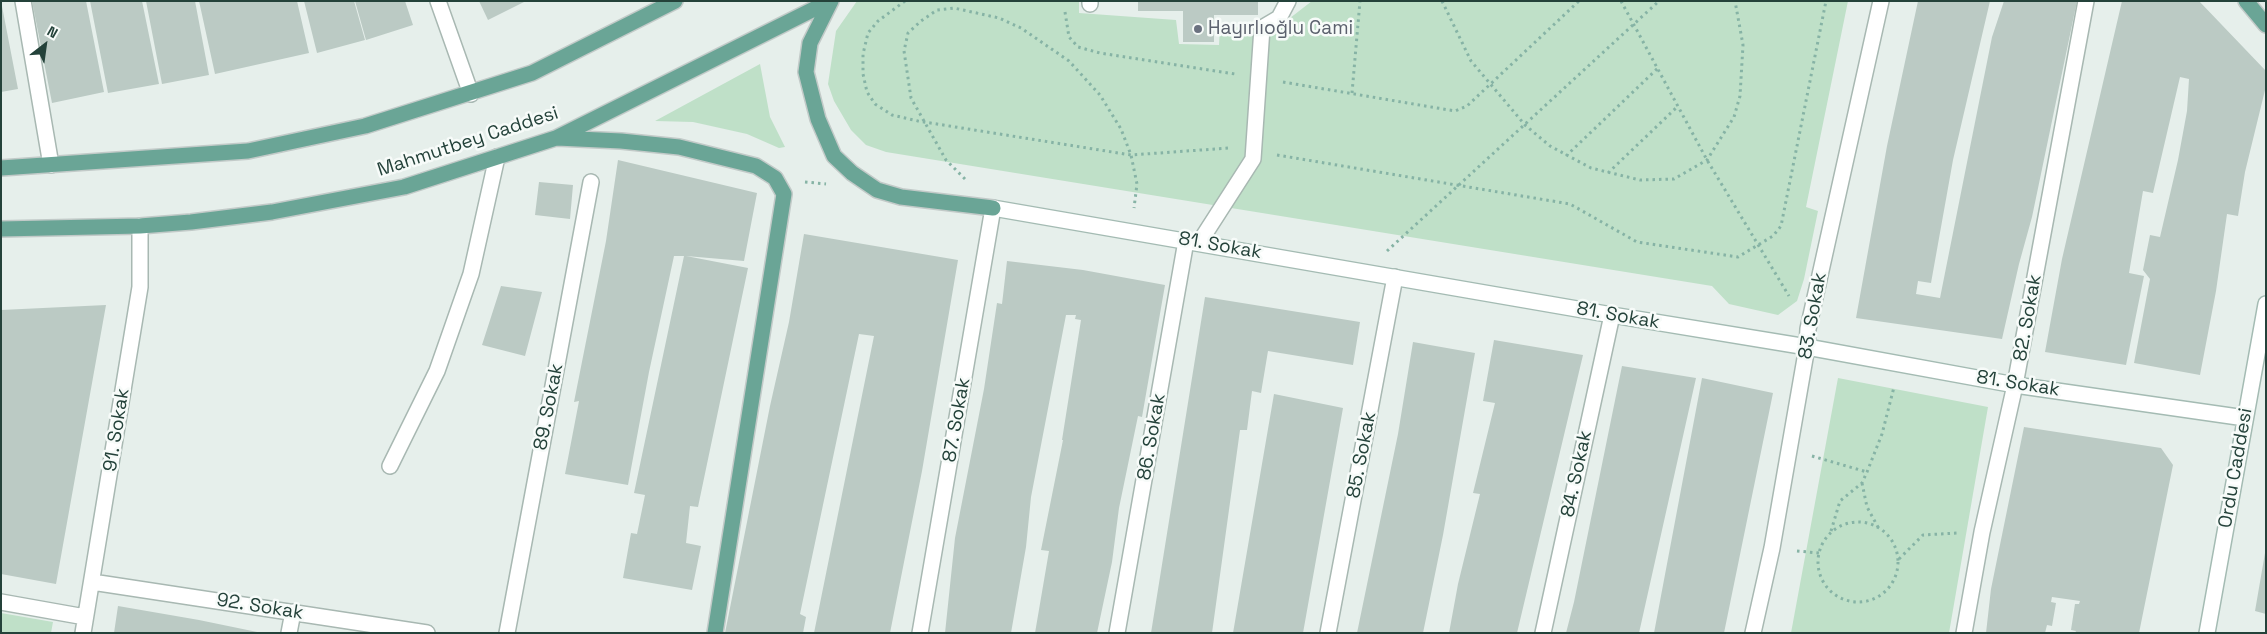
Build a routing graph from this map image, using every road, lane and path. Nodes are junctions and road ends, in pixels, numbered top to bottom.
1 (23, 1) edge
2 (438, 1) edge
3 (675, 1) edge
4 (830, 1) edge
5 (905, 1) edge
6 (1288, 1) edge
7 (1360, 1) edge
8 (1442, 1) edge
9 (1579, 1) edge
10 (1621, 1) edge
11 (1659, 1) edge
12 (1735, 1) edge
13 (1826, 1) edge
14 (1881, 1) edge
15 (2086, 1) edge
16 (2246, 1) edge
17 (1065, 10) dead end
18 (1634, 25) junction
19 (2266, 25) edge
20 (1658, 68) junction
21 (1259, 78) junction
22 (1490, 84) junction
23 (1352, 93) junction
24 (471, 94) junction
25 (1678, 106) junction
26 (924, 122) junction
27 (1525, 125) junction
28 (556, 138) junction
29 (1254, 151) junction
30 (1131, 155) junction
31 (1566, 156) junction
32 (497, 157) junction
33 (1706, 160) junction
34 (51, 165) junction
35 (1, 168) edge
36 (1608, 173) junction
37 (591, 182) dead end
38 (1458, 186) junction
39 (993, 208) junction
40 (140, 226) junction
41 (1, 229) edge
42 (1131, 231) junction
43 (1193, 242) junction
44 (1758, 245) junction
45 (1364, 271) junction
46 (1395, 277) junction
47 (2266, 304) edge
48 (1612, 315) junction
49 (1808, 329) junction
50 (1807, 347) junction
51 (1900, 363) junction
52 (2015, 385) junction
53 (2244, 418) junction
54 (1789, 449) junction
55 (390, 466) dead end
56 (1867, 472) junction
57 (1862, 482) junction
58 (1878, 528) junction
59 (1831, 532) junction
60 (1982, 532) junction
61 (1898, 560) junction
62 (92, 582) junction
63 (1, 602) edge
64 (293, 612) junction
65 (86, 616) junction
66 (83, 633) edge
67 (289, 633) edge
68 (427, 633) edge
69 (508, 633) edge
70 (715, 633) edge
71 (920, 633) edge
72 (1117, 633) edge
73 (1328, 633) edge
74 (1543, 633) edge
75 (1753, 633) edge
76 (1964, 633) edge
77 (2207, 633) edge

1 - 34 street
2 - 24 street
3 - 24 main road
4 - 28 main road, Mahmutbey Caddesi
4 - 39 main road
5 - 26 path
6 - 21 street
7 - 23 path
8 - 22 path
9 - 22 path
10 - 18 path
11 - 18 path
12 - 33 path
13 - 44 path
14 - 49 street, 83. Sokak
15 - 52 street, 82. Sokak
16 - 19 main road
17 - 21 path
18 - 20 path
18 - 27 path
20 - 25 path
20 - 31 path
21 - 23 path
21 - 29 street
22 - 23 path
22 - 27 path
24 - 34 main road
25 - 33 path
25 - 36 path
26 - 30 path
26 - 30 path
26 - 39 path
27 - 31 path
27 - 38 path
28 - 32 main road, Mahmutbey Caddesi
28 - 70 main road
29 - 30 path
29 - 38 path
29 - 43 street
30 - 42 path
31 - 36 path
32 - 40 main road, Mahmutbey Caddesi
32 - 55 street
33 - 36 path
33 - 44 path
34 - 35 main road
37 - 69 street, 89. Sokak
38 - 44 path
38 - 45 path
39 - 42 street, 81. Sokak
39 - 71 street, 87. Sokak
40 - 41 main road, Mahmutbey Caddesi
40 - 62 street, 91. Sokak
42 - 43 street, 81. Sokak
43 - 45 street, 81. Sokak
43 - 72 street, 86. Sokak
44 - 49 path
45 - 46 street, 81. Sokak
46 - 48 street, 81. Sokak
46 - 73 street, 85. Sokak
47 - 53 street, Ordu Caddesi
48 - 50 street, 81. Sokak
48 - 74 street, 84. Sokak
49 - 50 street, 83. Sokak
50 - 51 street, 81. Sokak
50 - 54 street, 83. Sokak
51 - 52 street, 81. Sokak
51 - 56 path
52 - 53 street, 81. Sokak
52 - 60 street, 82. Sokak
53 - 77 street, Ordu Caddesi
54 - 56 path
54 - 75 street, 83. Sokak
56 - 57 path
57 - 58 path
57 - 59 path
58 - 59 path
58 - 61 path
59 - 61 path
60 - 61 path
60 - 76 street, 82. Sokak
62 - 64 street, 92. Sokak
62 - 65 street, 91. Sokak
63 - 65 street
64 - 67 street
64 - 68 street, 92. Sokak
65 - 66 street, 91. Sokak

